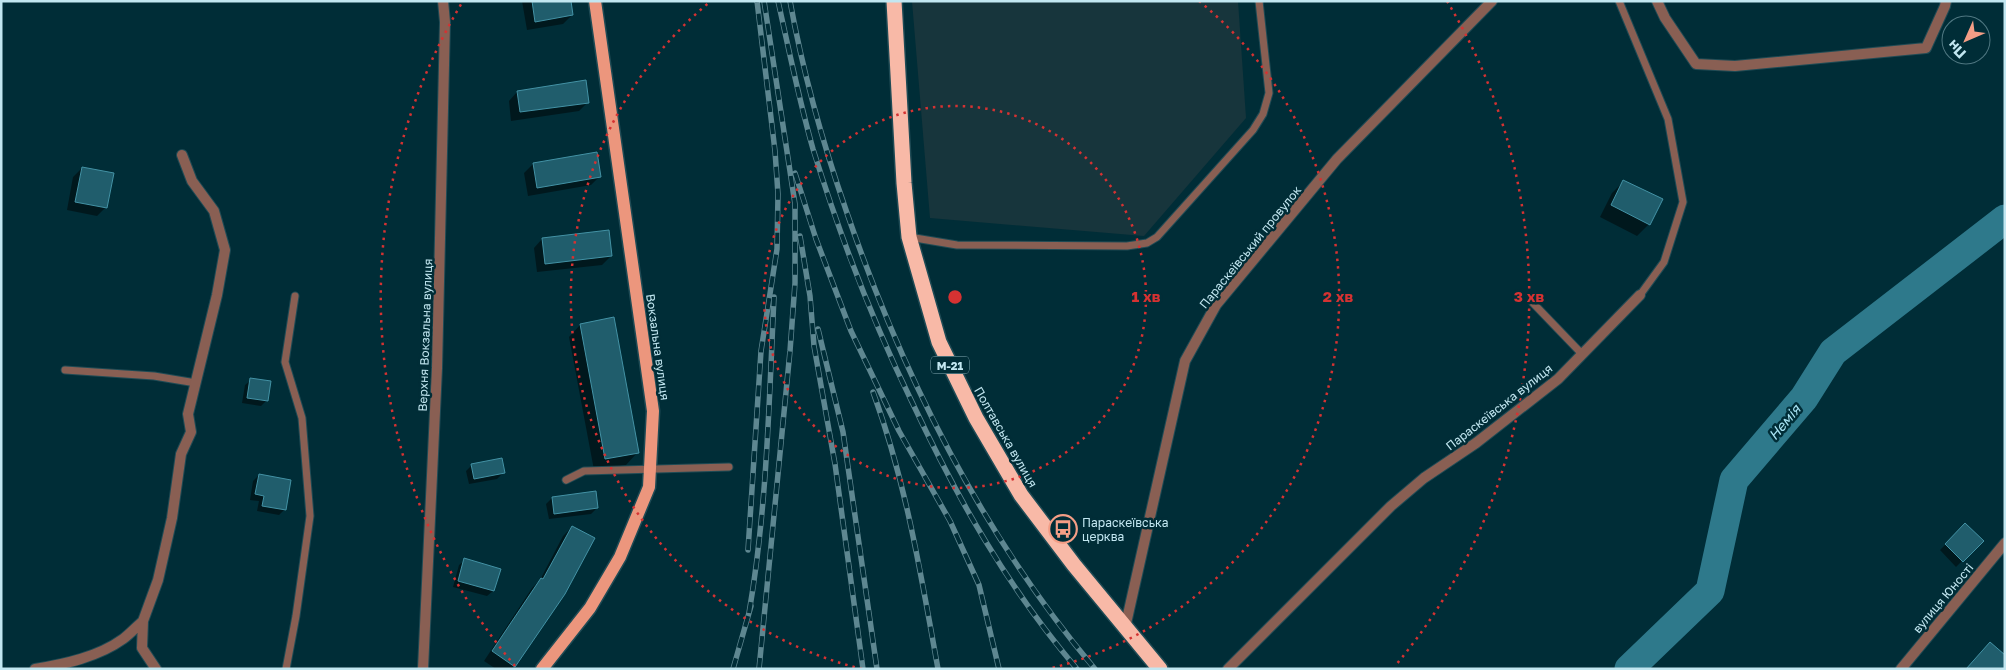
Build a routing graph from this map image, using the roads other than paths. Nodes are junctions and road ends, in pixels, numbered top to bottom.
1 (443, 1) edge
2 (595, 1) edge
3 (894, 1) edge
4 (1259, 1) edge
5 (1492, 1) edge
6 (1619, 1) edge
7 (1657, 1) edge
8 (1946, 1) edge
9 (182, 155) dead end
10 (909, 237) junction
11 (1640, 295) joint
12 (295, 296) dead end
13 (1532, 302) dead end
14 (1582, 354) junction
15 (66, 370) dead end
16 (196, 383) junction
17 (729, 468) dead end
18 (650, 470) junction
19 (566, 480) dead end
20 (2005, 543) edge
21 (143, 621) junction
22 (1125, 628) junction
23 (35, 669) edge
24 (156, 669) edge
25 (286, 669) edge
26 (423, 669) edge
27 (542, 669) edge
28 (1160, 669) edge
29 (1228, 669) edge
30 (1901, 669) edge

1 - 26 street, Верхня Вокзальна вулиця
2 - 18 main road, Вокзальна вулиця
3 - 10 highway, Полтавська вулиця / М-21
4 - 10 lane
5 - 22 street, Параскеївський провулок
6 - 11 lane, Параскеївська вулиця
7 - 8 street
9 - 16 street
10 - 22 highway, Полтавська вулиця / М-21
11 - 14 street, Параскеївська вулиця
12 - 25 lane
13 - 14 lane
14 - 29 street, Параскеївська вулиця
15 - 16 lane
16 - 21 street
17 - 18 lane
18 - 19 lane
18 - 27 main road, Вокзальна вулиця
20 - 30 street, вулиця Юності
21 - 23 street
21 - 24 street
22 - 28 highway, Полтавська вулиця / М-21

